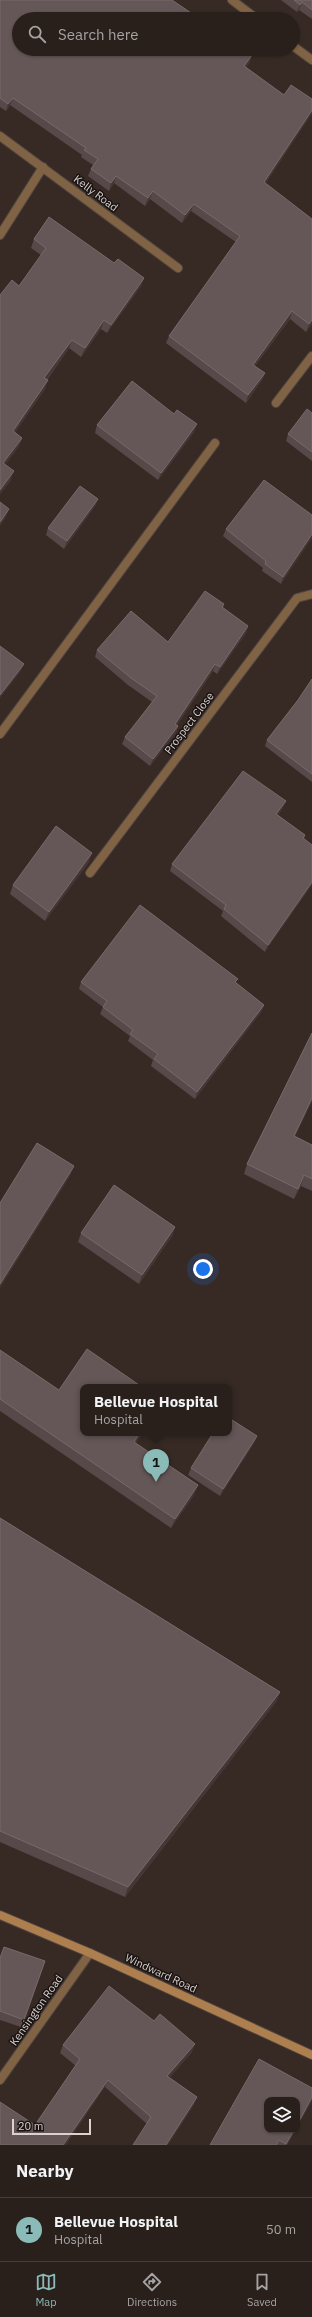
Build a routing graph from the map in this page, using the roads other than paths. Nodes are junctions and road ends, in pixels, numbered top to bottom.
1 (232, 0) edge
2 (248, 12) edge
3 (300, 51) edge
4 (312, 60) edge
5 (0, 136) edge
6 (42, 167) junction
7 (0, 235) edge
8 (178, 268) dead end
9 (312, 356) edge
10 (276, 403) dead end
11 (216, 443) dead end
12 (312, 594) edge
13 (0, 734) edge
14 (90, 873) dead end
15 (0, 1915) edge
16 (90, 1953) junction
17 (312, 2055) edge
18 (0, 2080) edge

1 - 2 street
3 - 4 street
5 - 6 street, Kelly Road
6 - 7 street
6 - 8 street, Kelly Road
9 - 10 street
11 - 13 street
12 - 14 street, Prospect Close
15 - 16 main road, Windward Road
16 - 17 main road, Windward Road
16 - 18 street, Kensington Road

